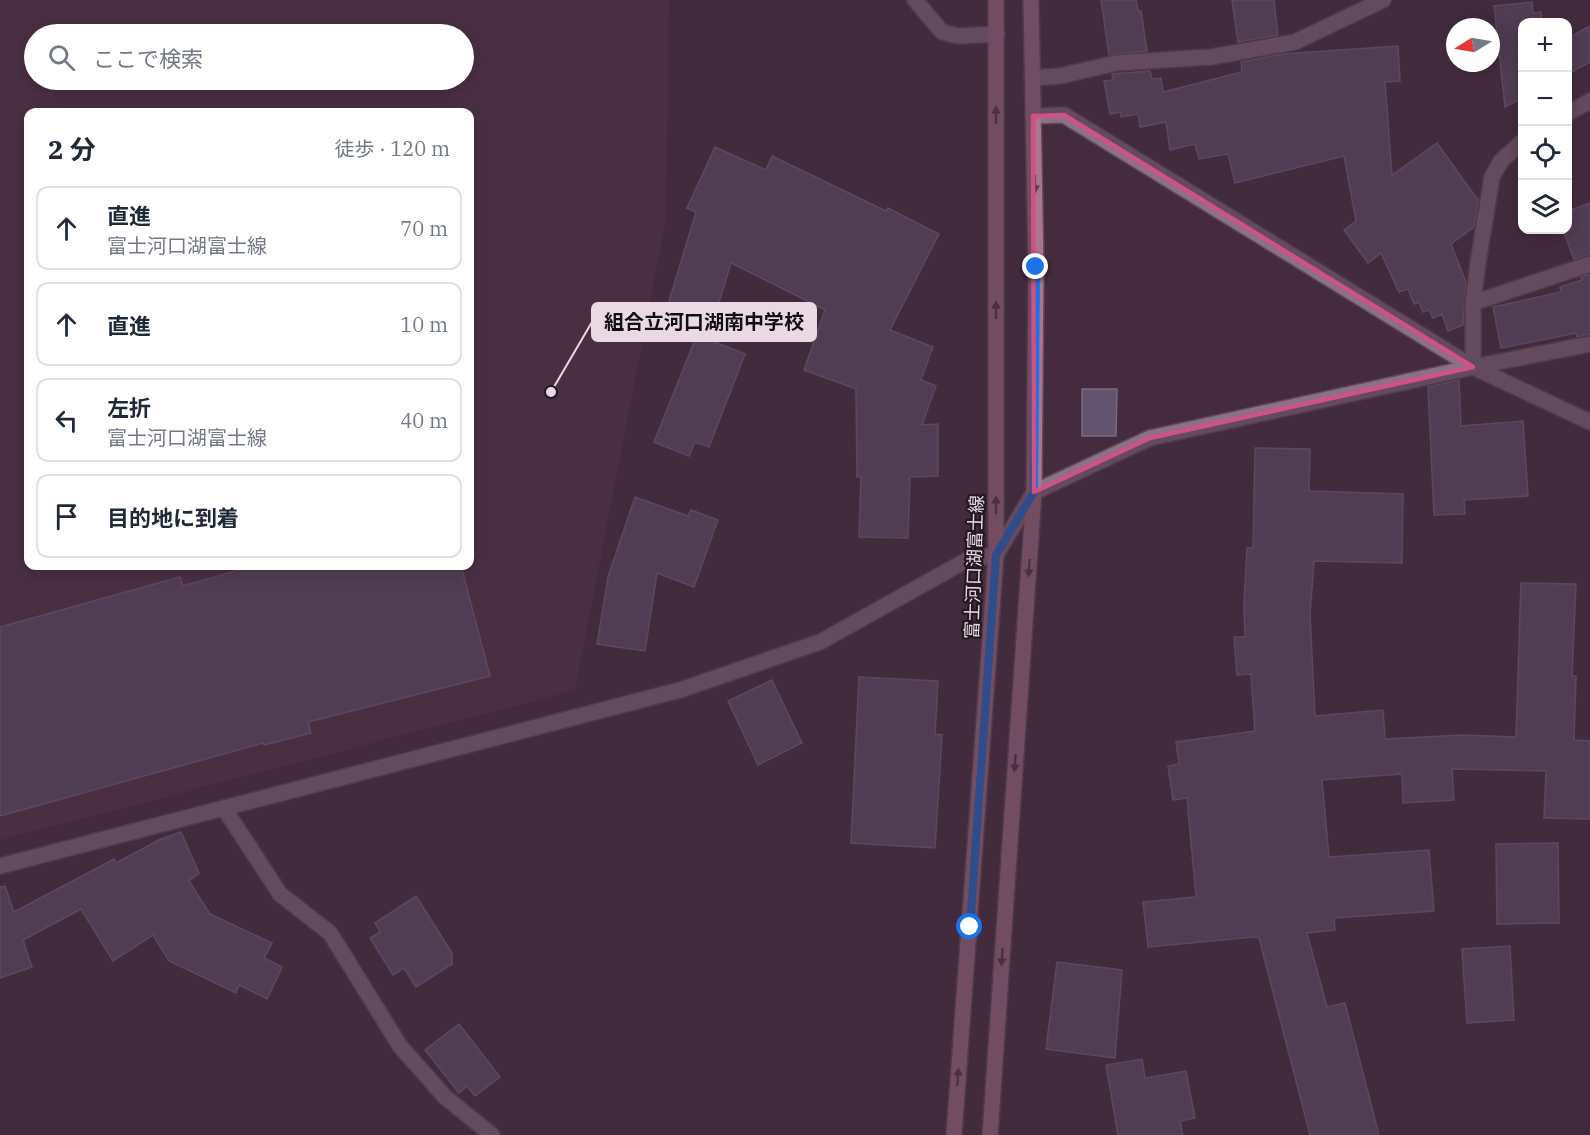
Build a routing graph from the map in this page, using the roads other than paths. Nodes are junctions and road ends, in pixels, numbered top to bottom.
1 (915, 0) edge
2 (996, 0) edge
3 (1031, 0) edge
4 (1383, 0) edge
5 (996, 34) junction
6 (1032, 78) junction
7 (1590, 101) edge
8 (1572, 112) edge
9 (1033, 116) junction
10 (1518, 146) edge
11 (1590, 264) edge
12 (1473, 303) junction
13 (1590, 344) edge
14 (1473, 367) junction
15 (1590, 422) edge
16 (1034, 492) junction
17 (996, 555) junction
18 (224, 808) junction
19 (0, 866) edge
20 (492, 1135) edge
21 (954, 1135) edge
22 (990, 1135) edge

1 - 5 street
2 - 5 main road, 富士河口湖富士線
3 - 6 main road
4 - 6 street
17 -> 5 main road, 富士河口湖富士線
6 - 9 main road
7 - 8 street
9 - 14 street
9 -> 16 main road
10 - 12 street
11 - 12 street
12 - 14 street
13 - 14 street
14 - 15 street
14 - 16 street
16 - 17 street
16 -> 22 main road
17 - 18 street
21 -> 17 main road, 富士河口湖富士線
18 - 19 street
18 - 20 street

